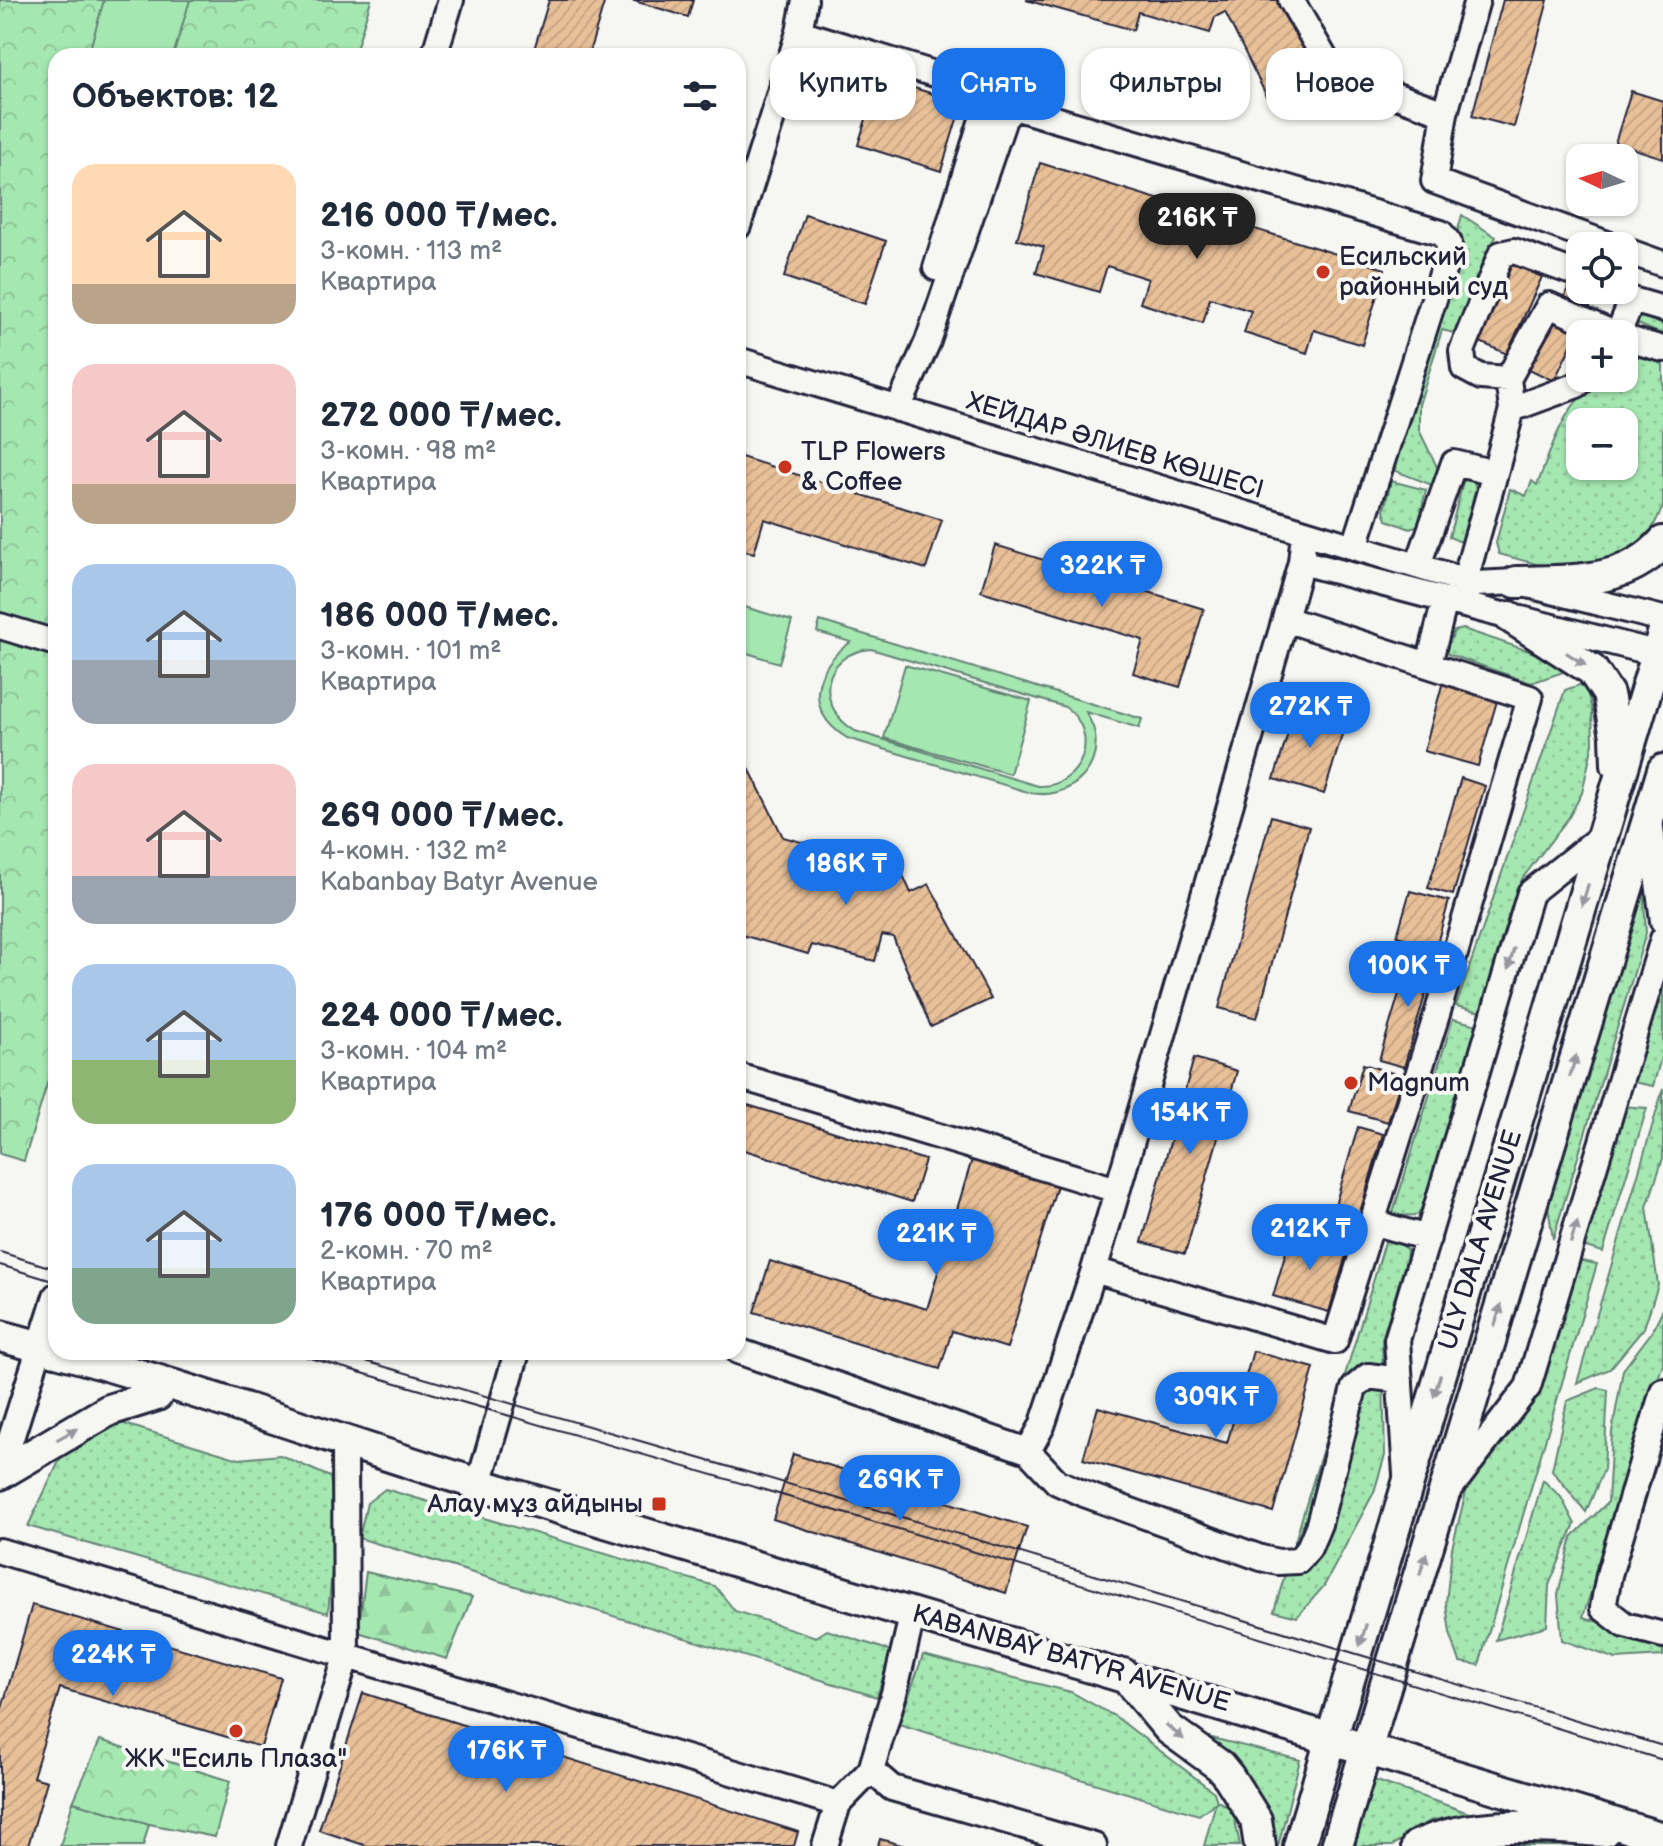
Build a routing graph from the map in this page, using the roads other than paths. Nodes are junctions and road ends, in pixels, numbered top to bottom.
1 (805, 0) edge
2 (1291, 0) edge
3 (1477, 0) edge
4 (449, 6) edge
5 (799, 32) junction
6 (436, 48) edge
7 (451, 48) edge
8 (1445, 113) junction
9 (746, 201) edge
10 (1574, 232) edge
11 (1638, 255) edge
12 (1663, 264) edge
13 (1566, 270) edge
14 (1566, 282) edge
15 (1638, 300) edge
16 (1549, 305) junction
17 (1663, 309) edge
18 (1584, 320) edge
19 (1638, 342) edge
20 (1663, 349) edge
21 (746, 362) edge
22 (914, 375) junction
23 (1508, 379) junction
24 (1566, 389) edge
25 (898, 409) junction
26 (1512, 409) junction
27 (1495, 473) junction
28 (1304, 533) junction
29 (1663, 542) edge
30 (1355, 546) junction
31 (1301, 562) junction
32 (1418, 565) junction
33 (1471, 582) junction
34 (1516, 582) junction
35 (1445, 600) junction
36 (1510, 617) junction
37 (1285, 619) junction
38 (1663, 619) edge
39 (0, 626) edge
40 (48, 641) edge
41 (1661, 648) edge
42 (1429, 664) junction
43 (1663, 770) edge
44 (1615, 799) junction
45 (1650, 814) junction
46 (1603, 835) junction
47 (1663, 921) edge
48 (1663, 939) edge
49 (746, 1078) edge
50 (1117, 1190) junction
51 (1371, 1222) junction
52 (1428, 1238) junction
53 (1094, 1270) junction
54 (0, 1336) edge
55 (48, 1349) edge
56 (746, 1354) edge
57 (48, 1360) edge
58 (75, 1360) edge
59 (89, 1360) edge
60 (515, 1360) edge
61 (1400, 1380) junction
62 (1663, 1391) edge
63 (157, 1395) junction
64 (1028, 1451) junction
65 (345, 1452) junction
66 (0, 1474) edge
67 (479, 1484) junction
68 (1407, 1488) junction
69 (1443, 1499) junction
70 (0, 1551) edge
71 (913, 1612) junction
72 (1663, 1635) edge
73 (346, 1657) junction
74 (1123, 1674) junction
75 (1332, 1736) junction
76 (1367, 1747) junction
77 (871, 1770) junction
78 (838, 1804) junction
79 (1657, 1836) edge
80 (289, 1846) edge
81 (825, 1846) edge
82 (1094, 1846) edge
83 (1260, 1846) edge
84 (1299, 1846) edge
85 (1337, 1846) edge
86 (1417, 1846) edge

1 - 5 street
2 - 8 street
3 - 8 street
4 - 6 street
4 - 7 street
5 - 9 street
5 - 22 street
8 - 10 street
11 - 12 street
13 - 23 street
14 - 16 street
15 - 17 street
16 - 18 street
16 - 23 street
19 - 20 street
21 - 25 street, ХЕЙДАР ӘЛИЕВ КӨШЕСІ
22 - 25 street
22 - 30 street
23 - 26 street
24 - 26 street
25 - 28 street, ХЕЙДАР ӘЛИЕВ КӨШЕСІ
26 - 27 street
27 - 32 street
27 - 33 street
28 - 30 street, ХЕЙДАР ӘЛИЕВ КӨШЕСІ
28 - 31 street
29 - 34 main road
30 - 32 street, ХЕЙДАР ӘЛИЕВ КӨШЕСІ
31 - 35 street
31 - 37 street
32 - 33 street, ХЕЙДАР ӘЛИЕВ КӨШЕСІ
33 - 34 street, ХЕЙДАР ӘЛИЕВ КӨШЕСІ
33 - 36 street, ХЕЙДАР ӘЛИЕВ КӨШЕСІ
34 - 38 street, ХЕЙДАР ӘЛИЕВ КӨШЕСІ
35 - 36 street
35 - 42 street
36 - 41 street
36 -> 44 main road
37 - 42 street
37 - 50 street
39 - 40 street
41 - 44 main road, ULY DALA AVENUE
42 - 51 street
43 - 45 main road, ULY DALA AVENUE
44 - 46 main road, ULY DALA AVENUE
45 - 47 street
69 -> 45 main road, ULY DALA AVENUE
46 -> 52 street
46 -> 68 main road, ULY DALA AVENUE
69 -> 48 street
49 - 50 street
50 - 53 street
51 - 52 street
51 - 53 street
52 - 61 street
53 - 64 street
54 - 55 main road, KABANBAY BATYR AVENUE
56 - 64 street
57 - 66 street
58 - 63 main road, KABANBAY BATYR AVENUE
59 - 67 main road, KABANBAY BATYR AVENUE
60 - 67 street
61 - 64 street
61 - 68 street
62 - 72 street
63 - 65 main road, KABANBAY BATYR AVENUE
66 -> 63 main road
65 - 67 main road, KABANBAY BATYR AVENUE
65 - 73 street
67 - 71 main road, KABANBAY BATYR AVENUE
68 -> 75 main road, ULY DALA AVENUE
76 -> 69 main road, ULY DALA AVENUE
70 - 73 street
71 - 74 main road, KABANBAY BATYR AVENUE
71 - 77 street
73 - 78 street
73 - 80 street
74 - 75 main road, KABANBAY BATYR AVENUE
74 -> 83 main road
75 - 76 main road, KABANBAY BATYR AVENUE
75 - 84 main road, ULY DALA AVENUE
76 - 79 main road, KABANBAY BATYR AVENUE
76 - 85 main road, ULY DALA AVENUE
77 - 78 street
77 - 82 street
78 - 81 street
79 - 86 main road

